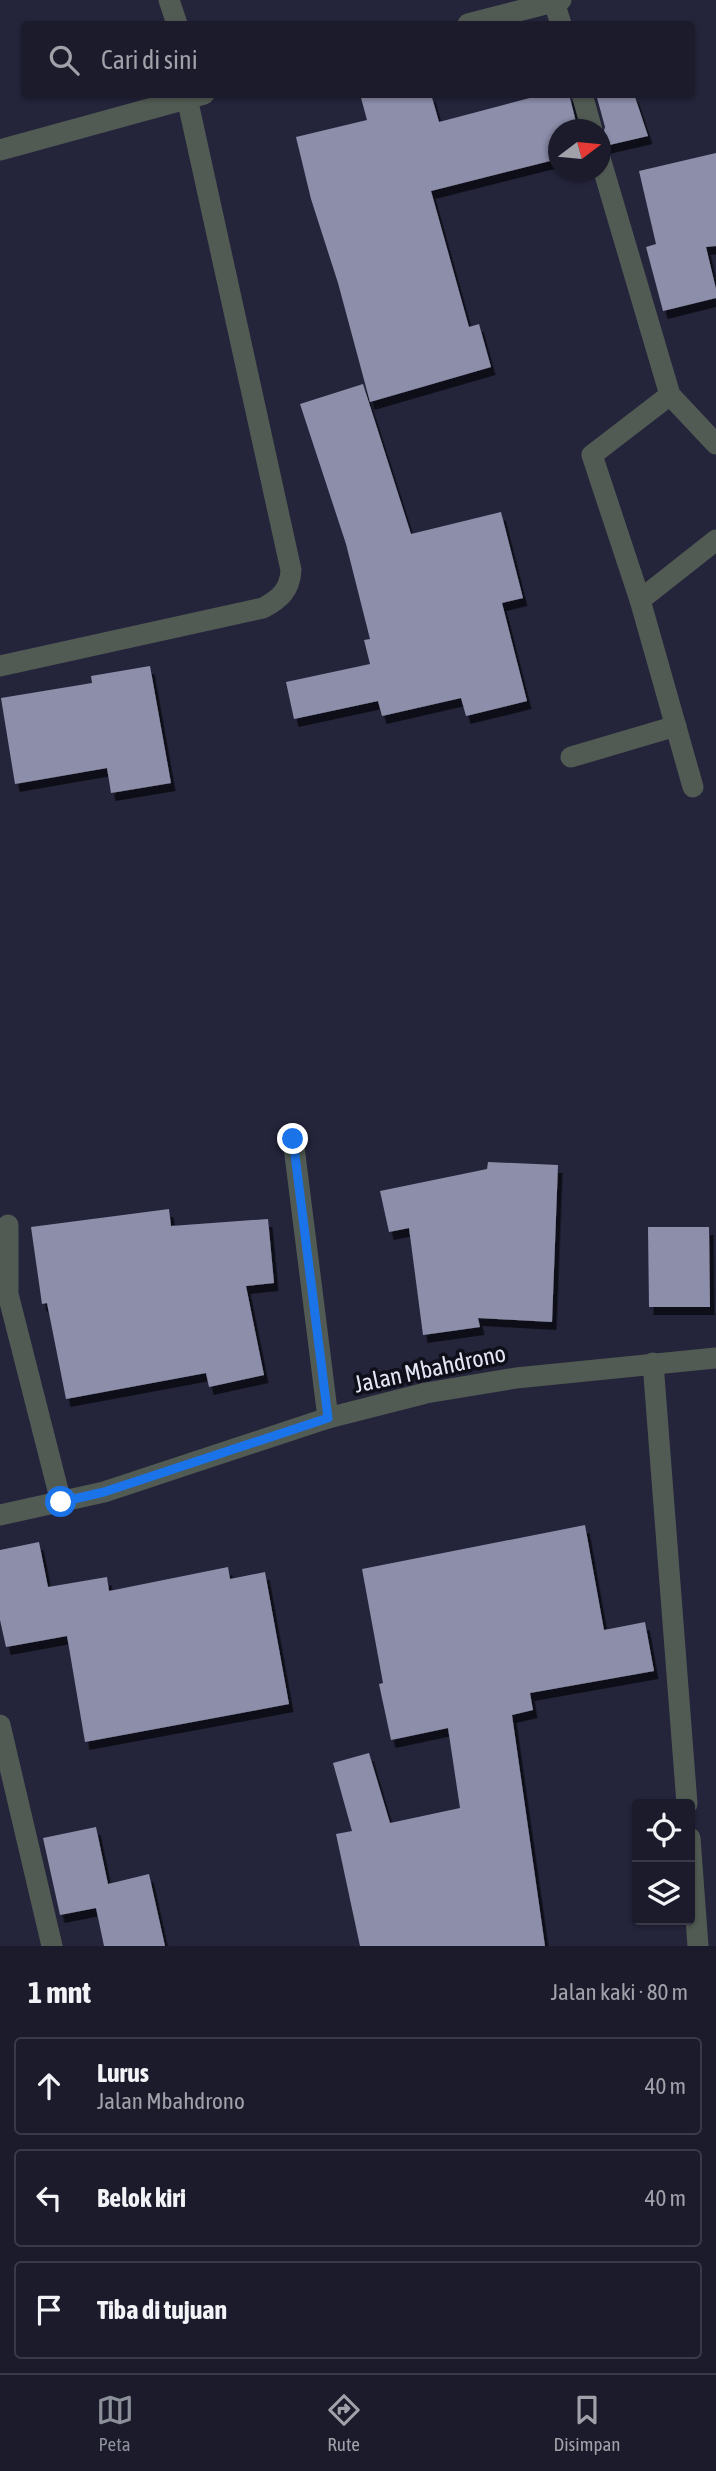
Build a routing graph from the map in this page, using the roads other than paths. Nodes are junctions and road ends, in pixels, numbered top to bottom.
1 (169, 0) edge
2 (557, 1) edge
3 (176, 21) edge
4 (480, 21) edge
5 (560, 21) edge
6 (190, 98) edge
7 (197, 98) edge
8 (583, 98) edge
9 (589, 119) edge
10 (0, 150) edge
11 (607, 182) edge
12 (670, 395) junction
13 (716, 444) edge
14 (716, 540) edge
15 (640, 600) junction
16 (0, 666) edge
17 (676, 726) junction
18 (571, 757) dead end
19 (694, 787) dead end
20 (293, 1139) dead end
21 (8, 1225) dead end
22 (716, 1358) edge
23 (653, 1363) junction
24 (328, 1418) junction
25 (61, 1502) junction
26 (0, 1516) edge
27 (0, 1725) edge
28 (687, 1799) edge
29 (692, 1862) edge
30 (52, 1946) edge
31 (698, 1946) edge

1 - 3 street
2 - 4 street
2 - 5 street
6 - 10 street
7 - 16 street
8 - 9 street
11 - 12 street
12 - 13 street
12 - 15 street
14 - 15 street
15 - 17 street
17 - 18 street
17 - 19 street
20 - 24 street
21 - 25 street
22 - 23 street, Jalan Mbahdrono
23 - 24 street, Jalan Mbahdrono
23 - 28 street
24 - 25 street, Jalan Mbahdrono
25 - 26 street, Jalan Mbahdrono
27 - 30 street
29 - 31 street

